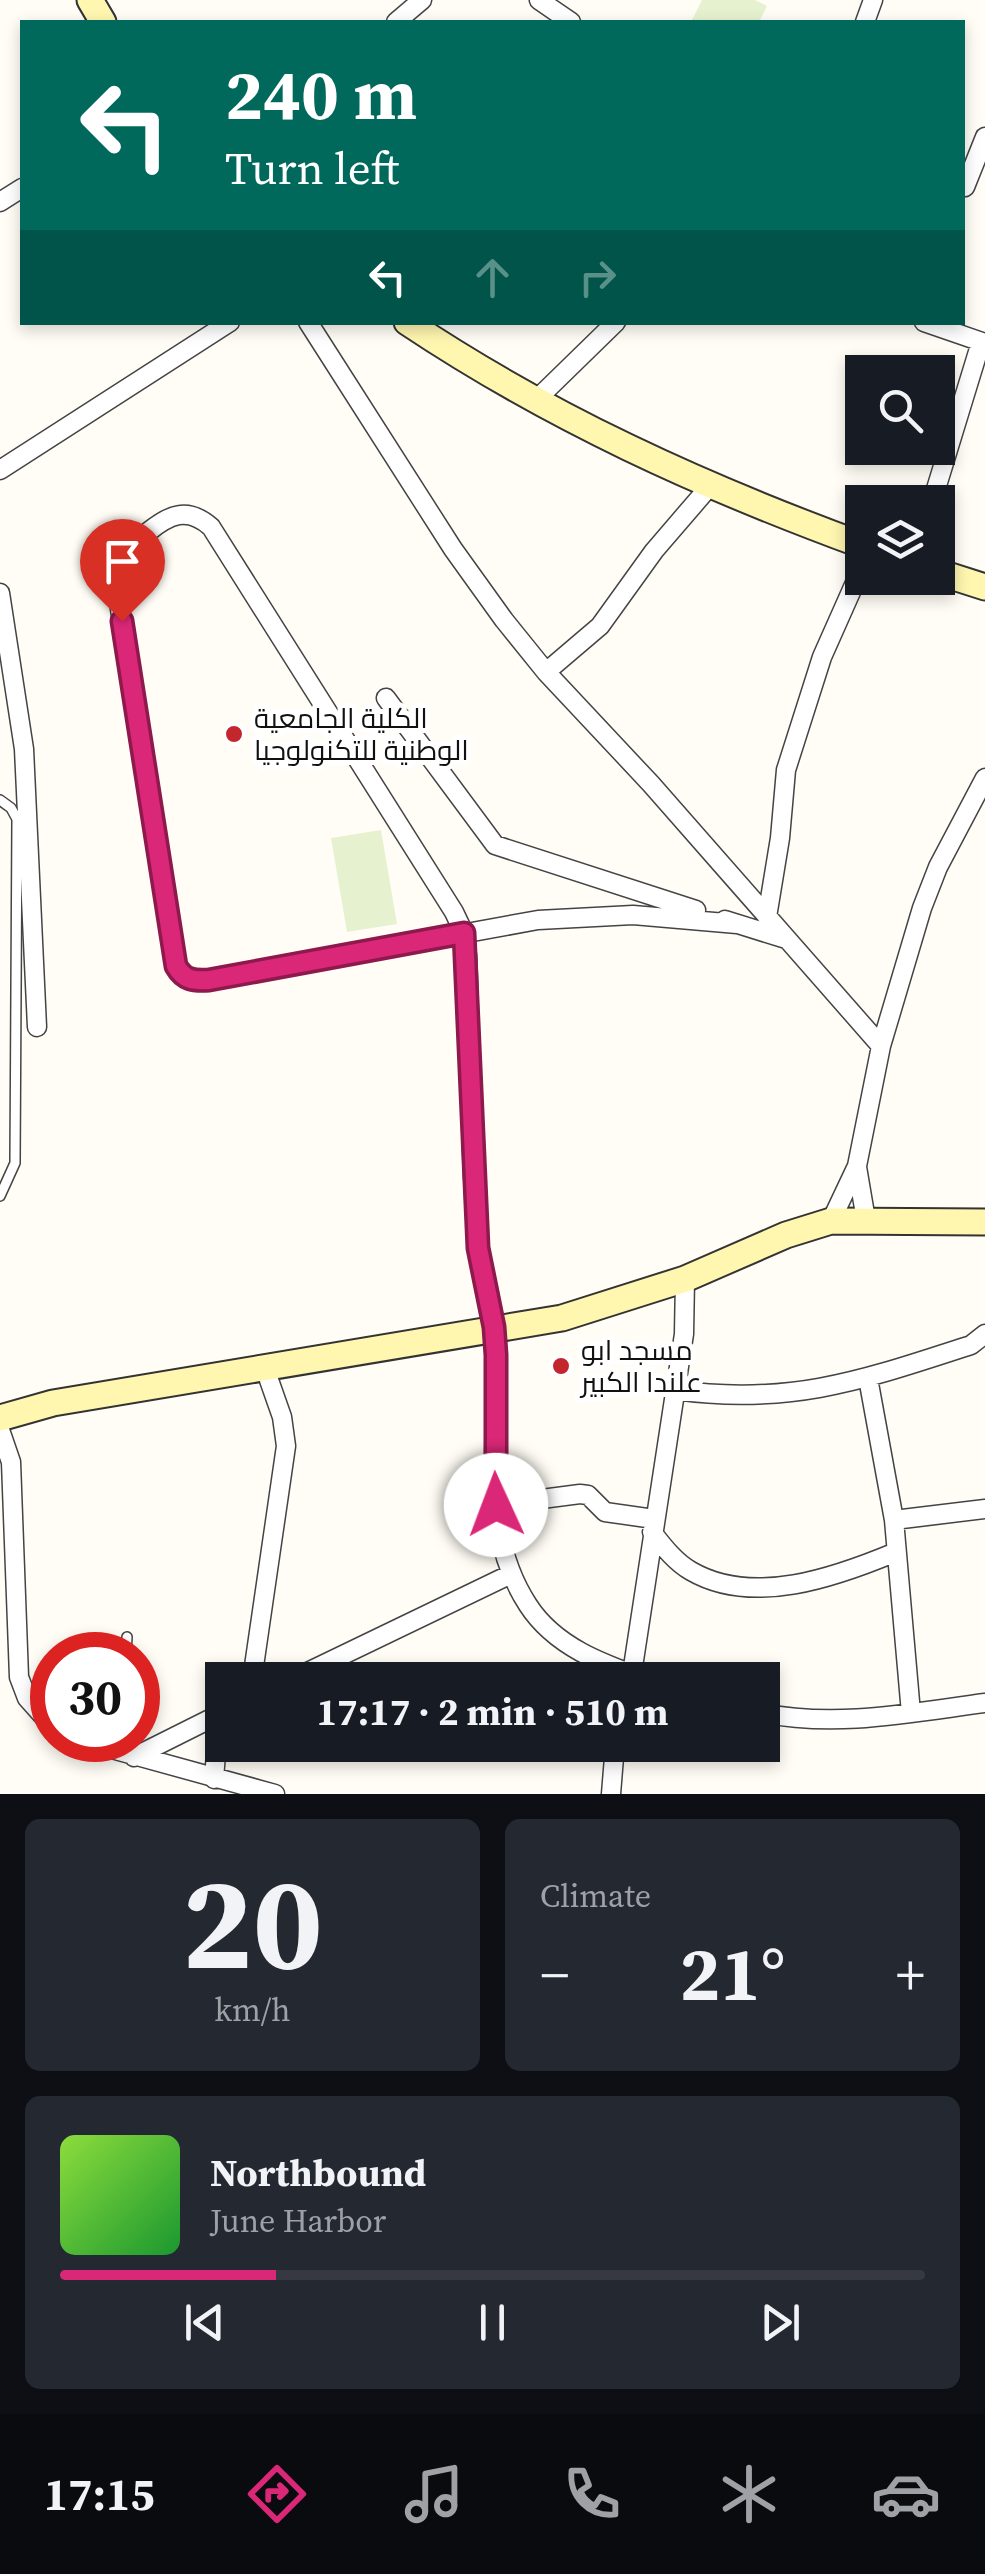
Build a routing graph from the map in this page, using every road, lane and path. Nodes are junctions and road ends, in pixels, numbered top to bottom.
1 (422, 0) edge
2 (539, 0) edge
3 (398, 20) edge
4 (569, 20) edge
5 (985, 137) edge
6 (965, 184) edge
7 (225, 325) edge
8 (310, 325) edge
9 (412, 325) edge
10 (613, 325) edge
11 (932, 325) edge
12 (983, 343) edge
13 (536, 400) junction
14 (0, 470) edge
15 (937, 485) edge
16 (709, 487) junction
17 (845, 539) edge
18 (955, 577) edge
19 (985, 587) edge
20 (0, 593) edge
21 (850, 595) edge
22 (546, 672) junction
23 (386, 698) dead end
24 (985, 778) edge
25 (0, 800) edge
26 (767, 917) junction
27 (737, 924) junction
28 (464, 933) junction
29 (787, 940) junction
30 (37, 1027) dead end
31 (881, 1046) junction
32 (857, 1166) junction
33 (0, 1196) edge
34 (866, 1220) junction
35 (831, 1221) junction
36 (985, 1222) edge
37 (685, 1279) junction
38 (494, 1332) junction
39 (985, 1334) edge
40 (868, 1378) junction
41 (269, 1380) junction
42 (675, 1390) junction
43 (1, 1429) edge
44 (496, 1505) junction
45 (985, 1509) edge
46 (894, 1520) junction
47 (653, 1526) junction
48 (896, 1552) junction
49 (511, 1574) junction
50 (255, 1662) edge
51 (328, 1662) edge
52 (599, 1662) edge
53 (639, 1662) edge
54 (30, 1701) edge
55 (985, 1703) edge
56 (911, 1713) junction
57 (780, 1716) edge
58 (205, 1720) edge
59 (160, 1737) edge
60 (160, 1761) edge
61 (216, 1762) edge
62 (613, 1762) edge
63 (214, 1779) junction
64 (275, 1794) edge
65 (610, 1794) edge

1 - 3 street
2 - 4 street
5 - 6 street
7 - 14 street
8 - 22 street
9 - 13 street
10 - 13 street
11 - 12 street
12 - 15 street
13 - 16 street
16 - 17 street
16 - 22 street
18 - 19 street
20 - 30 street
21 - 26 street
22 - 26 street
23 - 27 street
24 - 31 street
25 - 33 lane
26 - 29 street
27 - 28 street
27 - 29 street
28 - 28 street
28 - 38 street
29 - 31 street
31 - 32 street
32 - 34 street
32 - 35 street
34 - 35 street
34 - 36 street
35 - 37 street
37 - 38 street
37 - 42 street
38 - 41 street
38 - 43 street
38 - 44 street
39 - 40 street
40 - 42 street
40 - 46 street
41 - 43 street
41 - 50 street
42 - 47 street
43 - 54 street
44 - 47 street
44 - 49 street
45 - 46 street
46 - 48 street
47 - 48 street
47 - 53 street
48 - 56 street
49 - 51 street
49 - 52 street
55 - 56 street
56 - 57 street
58 - 59 street
60 - 63 street
61 - 63 street
62 - 65 street
63 - 64 street

